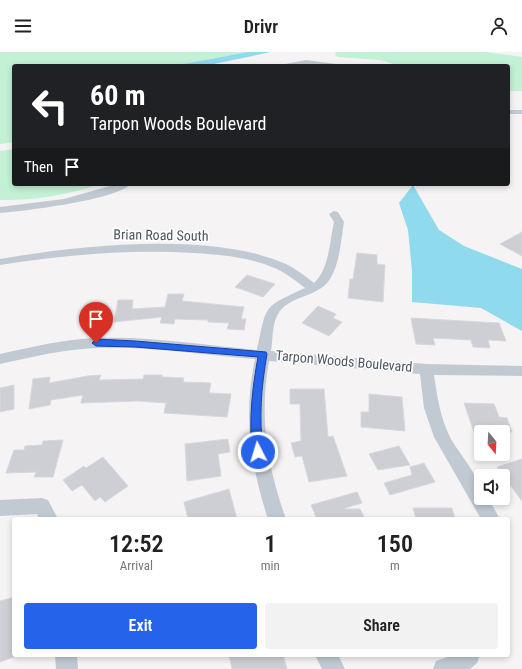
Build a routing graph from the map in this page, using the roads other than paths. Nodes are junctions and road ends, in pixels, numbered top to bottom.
1 (331, 56) dead end
2 (289, 64) edge
3 (316, 64) edge
4 (325, 64) edge
5 (510, 112) edge
6 (522, 112) edge
7 (120, 186) edge
8 (0, 210) edge
9 (334, 214) dead end
10 (0, 262) edge
11 (313, 288) junction
12 (263, 354) junction
13 (0, 359) edge
14 (426, 369) junction
15 (522, 371) edge
16 (0, 508) edge
17 (48, 517) edge
18 (276, 517) edge
19 (490, 517) edge
20 (66, 657) edge
21 (327, 657) edge
22 (467, 657) edge
23 (67, 669) edge
24 (334, 669) edge
25 (444, 669) edge

1 - 4 street
2 - 3 street
5 - 6 street
7 - 8 street
9 - 11 street
10 - 11 street, Brian Road South
11 - 12 street
12 - 13 street, Tarpon Woods Boulevard
12 - 14 street, Tarpon Woods Boulevard
12 - 18 street
14 - 15 street, Tarpon Woods Boulevard
14 - 19 street
16 - 17 street
20 - 23 street
21 - 24 street
22 - 25 street

